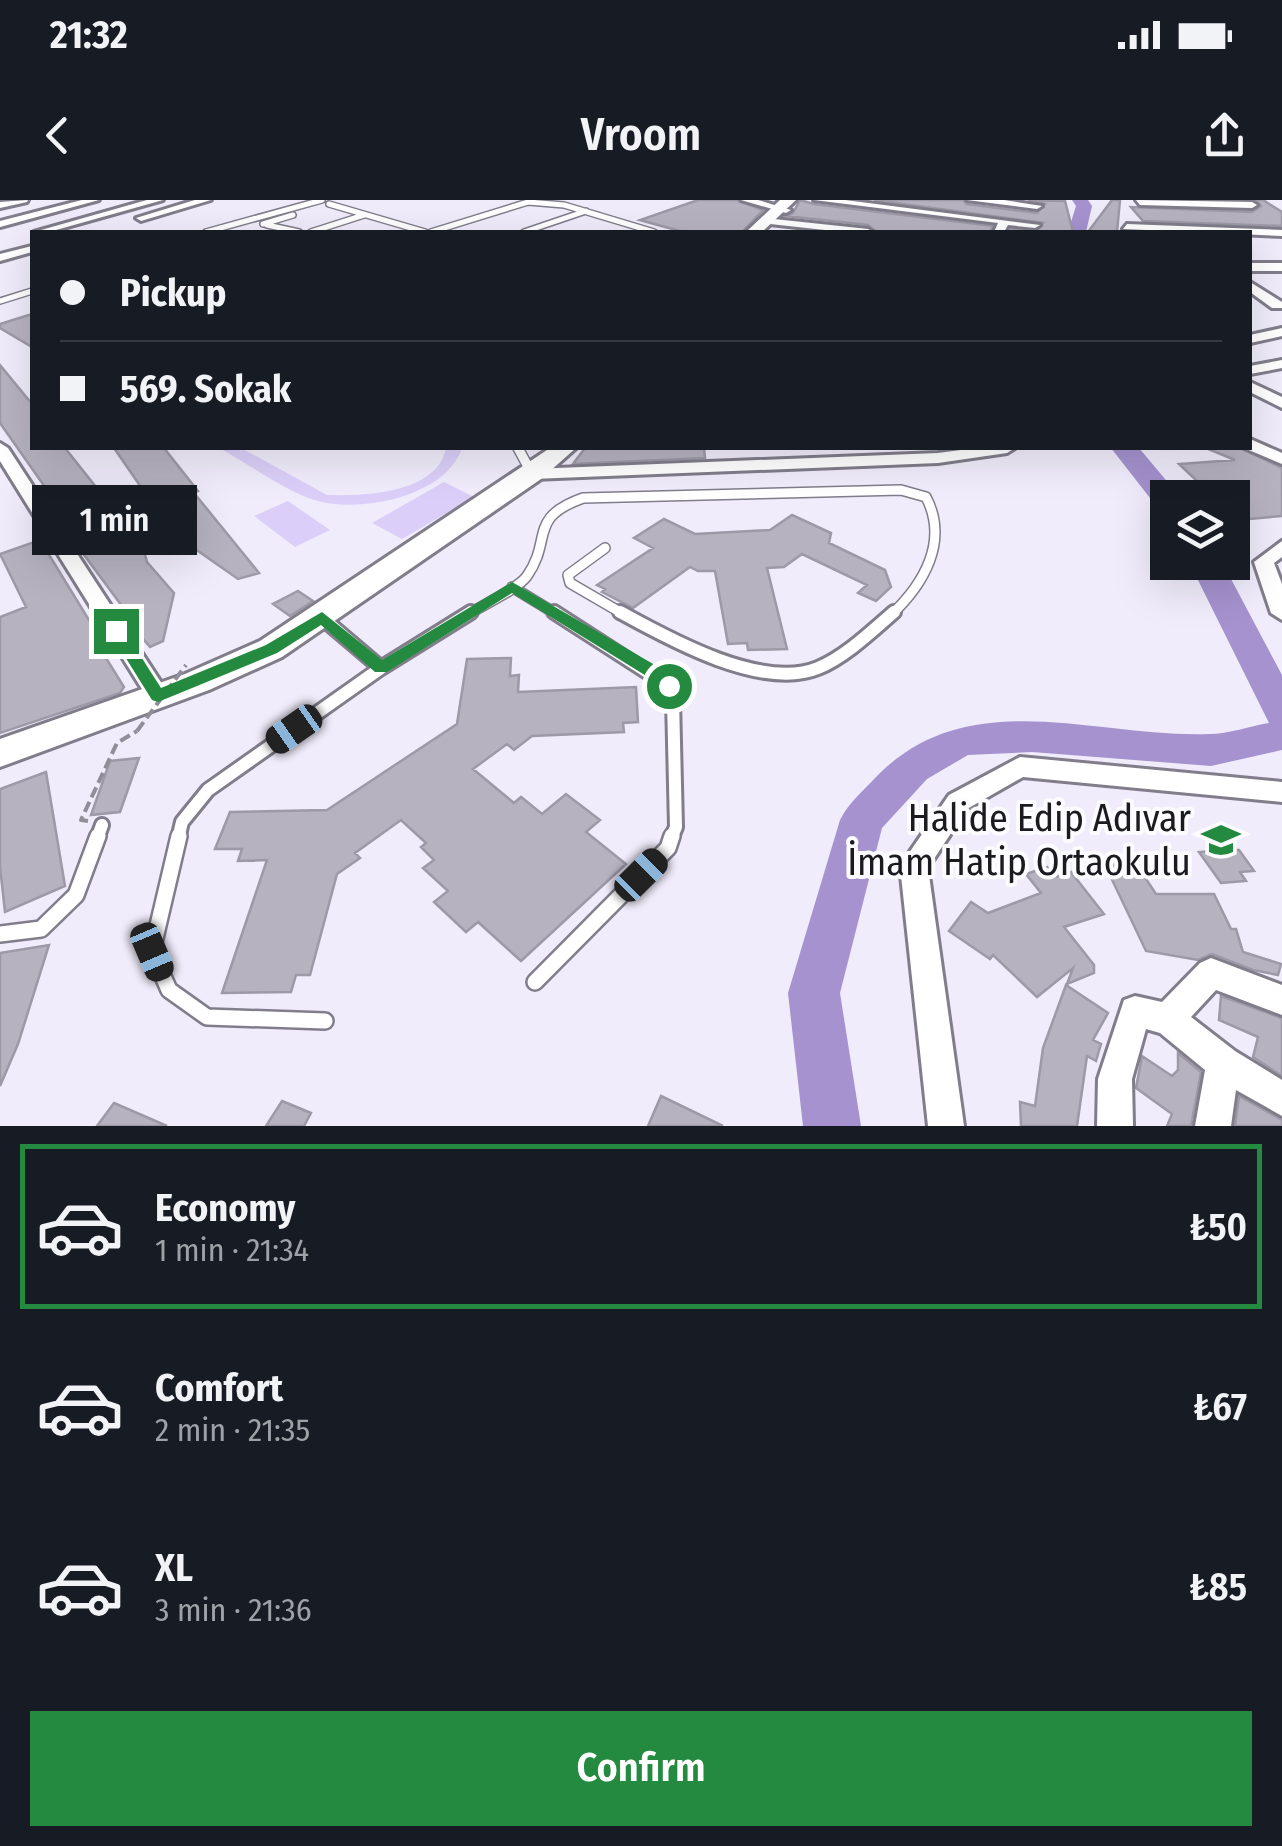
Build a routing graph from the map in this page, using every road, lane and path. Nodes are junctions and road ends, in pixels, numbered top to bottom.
1 (22, 200) edge
2 (57, 200) edge
3 (94, 200) edge
4 (158, 200) edge
5 (206, 200) edge
6 (343, 200) edge
7 (746, 200) edge
8 (819, 200) edge
9 (953, 200) edge
10 (972, 200) edge
11 (1140, 201) edge
12 (326, 202) edge
13 (1182, 202) edge
14 (1209, 202) edge
15 (1036, 203) edge
16 (881, 204) edge
17 (0, 206) edge
18 (1255, 210) edge
19 (586, 211) junction
20 (781, 212) edge
21 (0, 214) edge
22 (1135, 214) junction
23 (366, 215) junction
24 (947, 215) junction
25 (1196, 216) junction
26 (238, 223) junction
27 (0, 224) edge
28 (264, 224) junction
29 (446, 227) junction
30 (1002, 227) edge
31 (1034, 229) edge
32 (52, 230) edge
33 (97, 230) edge
34 (213, 230) edge
35 (290, 230) edge
36 (317, 230) edge
37 (421, 230) edge
38 (435, 230) edge
39 (457, 230) edge
40 (530, 230) edge
41 (648, 230) edge
42 (756, 230) edge
43 (856, 230) edge
44 (865, 230) edge
45 (942, 230) edge
46 (1125, 230) edge
47 (1252, 231) edge
48 (1282, 231) edge
49 (30, 236) edge
50 (0, 243) edge
51 (30, 249) edge
52 (0, 258) edge
53 (1252, 267) edge
54 (1279, 268) edge
55 (1252, 288) edge
56 (30, 292) edge
57 (0, 302) edge
58 (1278, 307) edge
59 (1252, 310) edge
60 (1282, 332) edge
61 (1252, 339) edge
62 (1282, 364) edge
63 (1252, 370) edge
64 (1252, 387) edge
65 (1282, 403) edge
66 (1252, 445) edge
67 (0, 448) edge
68 (519, 450) edge
69 (562, 450) edge
70 (886, 450) edge
71 (994, 450) edge
72 (938, 458) junction
73 (1282, 459) edge
74 (7, 470) edge
75 (532, 474) junction
76 (1282, 547) edge
77 (605, 548) dead end
78 (1273, 564) edge
79 (512, 587) junction
80 (1281, 612) edge
81 (322, 617) junction
82 (186, 666) dead end
83 (381, 668) junction
84 (158, 696) junction
85 (0, 753) edge
86 (1282, 792) edge
87 (102, 824) joint
88 (0, 934) edge
89 (535, 982) dead end
90 (1282, 1000) edge
91 (1168, 1019) junction
92 (325, 1022) dead end
93 (1223, 1064) junction
94 (1282, 1099) edge
95 (946, 1126) edge
96 (1115, 1126) edge
97 (1213, 1126) edge

1 - 17 street
2 - 21 street
3 - 27 street
4 - 32 street
5 - 33 street
6 - 12 lane
7 - 20 street
8 - 16 street
9 - 24 street
10 - 15 street
11 - 13 street
11 - 22 street
12 - 23 lane
12 - 26 lane
12 - 28 lane
13 - 14 street
13 - 25 street
14 - 18 street
15 - 31 street
16 - 24 street
16 - 44 street
18 - 25 street
18 - 48 street
19 - 29 lane
19 - 40 lane
19 - 41 lane
20 - 42 main road
20 - 43 street
22 - 25 street
22 - 46 street
23 - 36 lane
23 - 37 lane
24 - 30 street
24 - 45 street
26 - 28 lane
26 - 34 lane
28 - 35 lane
29 - 38 lane
29 - 39 lane
30 - 31 street
47 - 48 street
49 - 50 street
51 - 52 street
53 - 54 street
55 - 58 street
56 - 57 lane
58 - 59 street
60 - 61 street
62 - 63 street
64 - 65 street
66 - 73 street
67 - 74 street
68 - 75 lane
69 - 75 main road
70 - 72 street
71 - 72 street
72 - 75 street
74 - 84 street
75 - 81 main road
76 - 78 street
77 - 79 lane
78 - 80 street
79 - 83 lane
79 - 89 lane
81 - 83 lane
81 - 84 main road
82 - 87 path, bridge
83 - 92 lane
84 - 85 main road
86 - 95 street
87 - 88 lane
90 - 91 street
91 - 93 street
91 - 96 street
93 - 94 street
93 - 97 street

